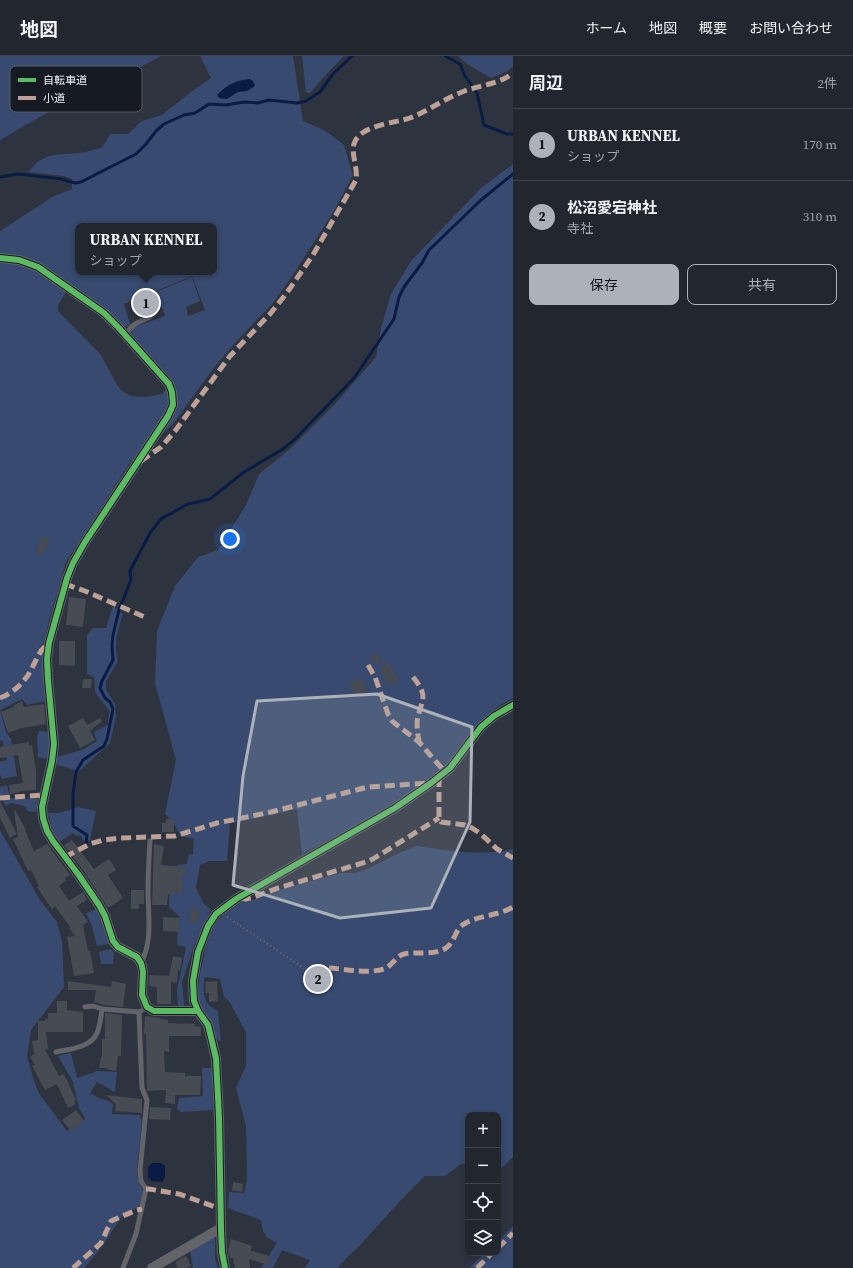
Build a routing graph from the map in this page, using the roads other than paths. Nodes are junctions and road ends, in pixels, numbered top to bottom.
1 (0, 258) edge
2 (150, 317) dead end
3 (126, 335) junction
4 (513, 705) edge
5 (150, 841) dead end
6 (141, 964) junction
7 (85, 1007) dead end
8 (102, 1009) junction
9 (143, 1010) junction
10 (198, 1011) junction
11 (56, 1052) dead end
12 (221, 1228) junction
13 (122, 1268) edge
14 (152, 1268) edge
15 (225, 1268) edge

1 - 3 street
2 - 3 lane
3 - 6 street
4 - 10 street
5 - 6 lane
6 - 9 street
7 - 8 lane
8 - 9 lane
8 - 11 lane
9 - 10 street
9 - 13 lane
10 - 12 street
12 - 14 street
12 - 15 street

